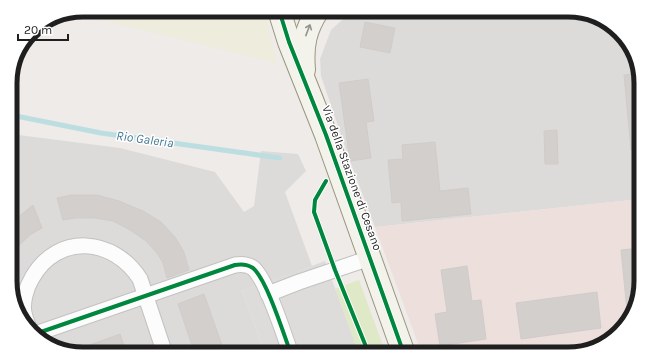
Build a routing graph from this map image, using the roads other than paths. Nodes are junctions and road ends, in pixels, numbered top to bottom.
1 (281, 17) edge
2 (314, 17) edge
3 (305, 79) junction
4 (370, 258) junction
5 (268, 294) junction
6 (146, 295) junction
7 (24, 310) edge
8 (41, 332) edge
9 (163, 347) edge
10 (288, 347) edge
11 (402, 347) edge

1 - 3 street, Via della Stazione di Cesano
3 -> 2 street, Via della Stazione di Cesano
3 - 4 street, Via della Stazione di Cesano
4 - 5 street
4 - 11 street, Via della Stazione di Cesano
5 - 6 street
5 - 10 street
6 - 7 street
6 - 8 street
6 - 9 street

